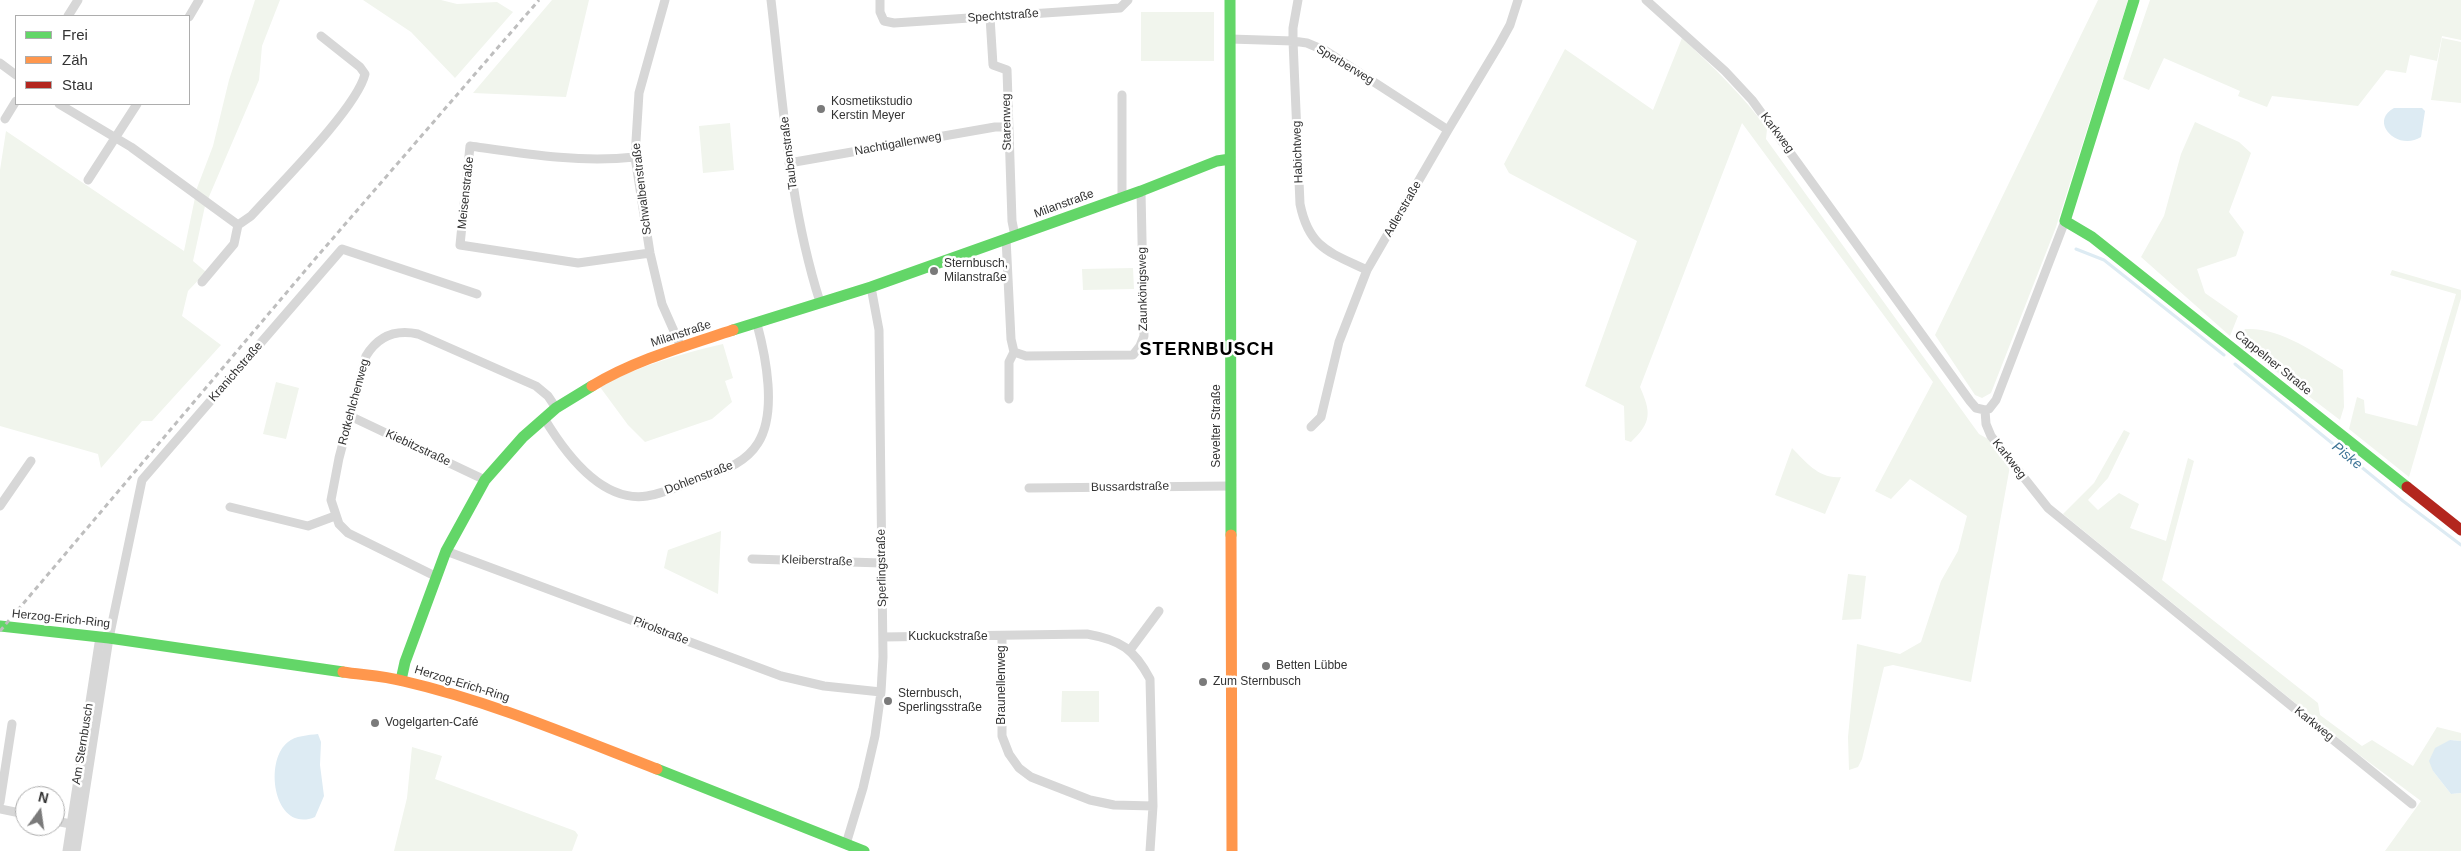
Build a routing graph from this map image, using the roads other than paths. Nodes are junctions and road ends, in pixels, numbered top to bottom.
1 (78, 0) edge
2 (199, 0) edge
3 (665, 0) edge
4 (771, 0) edge
5 (880, 0) edge
6 (1128, 0) edge
7 (1230, 0) edge
8 (1298, 0) edge
9 (1518, 0) edge
10 (1646, 0) edge
11 (2134, 0) edge
12 (69, 15) edge
13 (190, 15) edge
14 (990, 17) junction
15 (321, 36) dead end
16 (1230, 39) junction
17 (1293, 41) junction
18 (0, 63) edge
19 (15, 74) edge
20 (1122, 95) dead end
21 (15, 103) edge
22 (61, 105) edge
23 (136, 105) edge
24 (5, 119) dead end
25 (1007, 127) junction
26 (1448, 130) junction
27 (115, 138) junction
28 (635, 157) junction
29 (1230, 159) junction
30 (790, 163) junction
31 (88, 180) dead end
32 (1141, 191) junction
33 (1122, 198) junction
34 (2065, 221) junction
35 (238, 225) junction
36 (1011, 237) junction
37 (650, 253) junction
38 (1367, 270) junction
39 (202, 282) dead end
40 (871, 287) junction
41 (477, 294) dead end
42 (820, 302) junction
43 (757, 324) junction
44 (681, 347) junction
45 (1014, 352) junction
46 (1009, 399) dead end
47 (556, 408) junction
48 (1985, 410) junction
49 (350, 416) junction
50 (544, 418) junction
51 (1311, 426) dead end
52 (31, 461) dead end
53 (485, 480) junction
54 (1231, 486) junction
55 (1029, 488) dead end
56 (0, 506) edge
57 (230, 507) dead end
58 (335, 516) junction
59 (2461, 530) edge
60 (446, 551) junction
61 (752, 558) dead end
62 (882, 563) junction
63 (437, 577) junction
64 (1159, 611) dead end
65 (0, 626) edge
66 (1002, 636) junction
67 (104, 637) junction
68 (883, 637) junction
69 (1130, 650) junction
70 (401, 680) junction
71 (881, 692) junction
72 (12, 724) dead end
73 (0, 802) edge
74 (2412, 804) dead end
75 (1152, 806) junction
76 (0, 809) edge
77 (15, 812) edge
78 (65, 823) edge
79 (71, 824) junction
80 (846, 844) junction
81 (66, 851) edge
82 (76, 851) edge
83 (862, 851) edge
84 (1150, 851) edge
85 (1232, 851) edge

1 - 12 street
2 - 13 street
3 - 28 street, Schwalbenstraße
4 - 30 street, Taubenstraße
5 - 14 street, Spechtstraße
6 - 14 street, Spechtstraße
7 - 16 street, Sevelter Straße
8 - 17 street, Habichtweg
9 - 26 street, Adlerstraße
10 - 48 street, Karkweg
11 - 34 street
14 - 25 street, Starenweg
15 - 35 street
16 - 17 street, Sperberweg
16 - 29 street, Sevelter Straße
17 - 26 street, Sperberweg
17 - 38 street, Habichtweg
18 - 19 street
20 - 33 street
21 - 24 street
22 - 27 street
23 - 27 street
25 - 30 street, Nachtigallenweg
25 - 36 street, Starenweg
26 - 38 street, Adlerstraße
27 - 31 street
27 - 35 street
28 - 37 street, Schwalbenstraße
28 - 37 street, Meisenstraße
29 - 32 street, Milanstraße
29 - 54 street, Sevelter Straße
30 - 42 street, Taubenstraße
32 - 33 street, Milanstraße
32 - 45 street, Zaunkönigsweg
33 - 36 street, Milanstraße
34 - 48 street
34 - 59 street, Cappelner Straße
35 - 39 street
36 - 40 street, Milanstraße
36 - 45 street
37 - 44 street, Schwalbenstraße
38 - 51 street, Adlerstraße
40 - 42 street, Milanstraße
40 - 62 street, Sperlingstraße
41 - 67 street, Kranichstraße
42 - 43 street, Milanstraße
43 - 44 street, Milanstraße
43 - 50 street, Dohlenstraße
44 - 47 street, Milanstraße
45 - 46 street
47 - 49 street, Rotkehlchenweg
47 - 50 street, Milanstraße
48 - 74 street, Karkweg
49 - 53 street, Kiebitzstraße
49 - 58 street, Rotkehlchenweg
50 - 53 street, Milanstraße
52 - 56 street
53 - 60 street, Milanstraße
54 - 55 street, Bussardstraße
54 - 85 street, Sevelter Straße
57 - 58 street
58 - 63 street
60 - 63 street, Milanstraße
60 - 71 street, Pirolstraße
61 - 62 street, Kleiberstraße
62 - 68 street, Sperlingstraße
63 - 70 street, Milanstraße
64 - 69 street
65 - 67 street, Herzog-Erich-Ring
66 - 68 street, Kuckuckstraße
66 - 69 street, Kuckuckstraße
66 - 75 street, Braunellenweg
67 - 70 street, Herzog-Erich-Ring
67 - 79 street, Am Sternbusch
67 - 82 street, Am Sternbusch
68 - 71 street, Sperlingstraße
69 - 75 street, Kuckuckstraße
70 - 80 street, Herzog-Erich-Ring
71 - 80 street, Sperlingstraße
72 - 73 street
75 - 84 street, Kuckuckstraße
76 - 77 street
78 - 79 street
79 - 81 street, Am Sternbusch
80 - 83 street, Herzog-Erich-Ring

